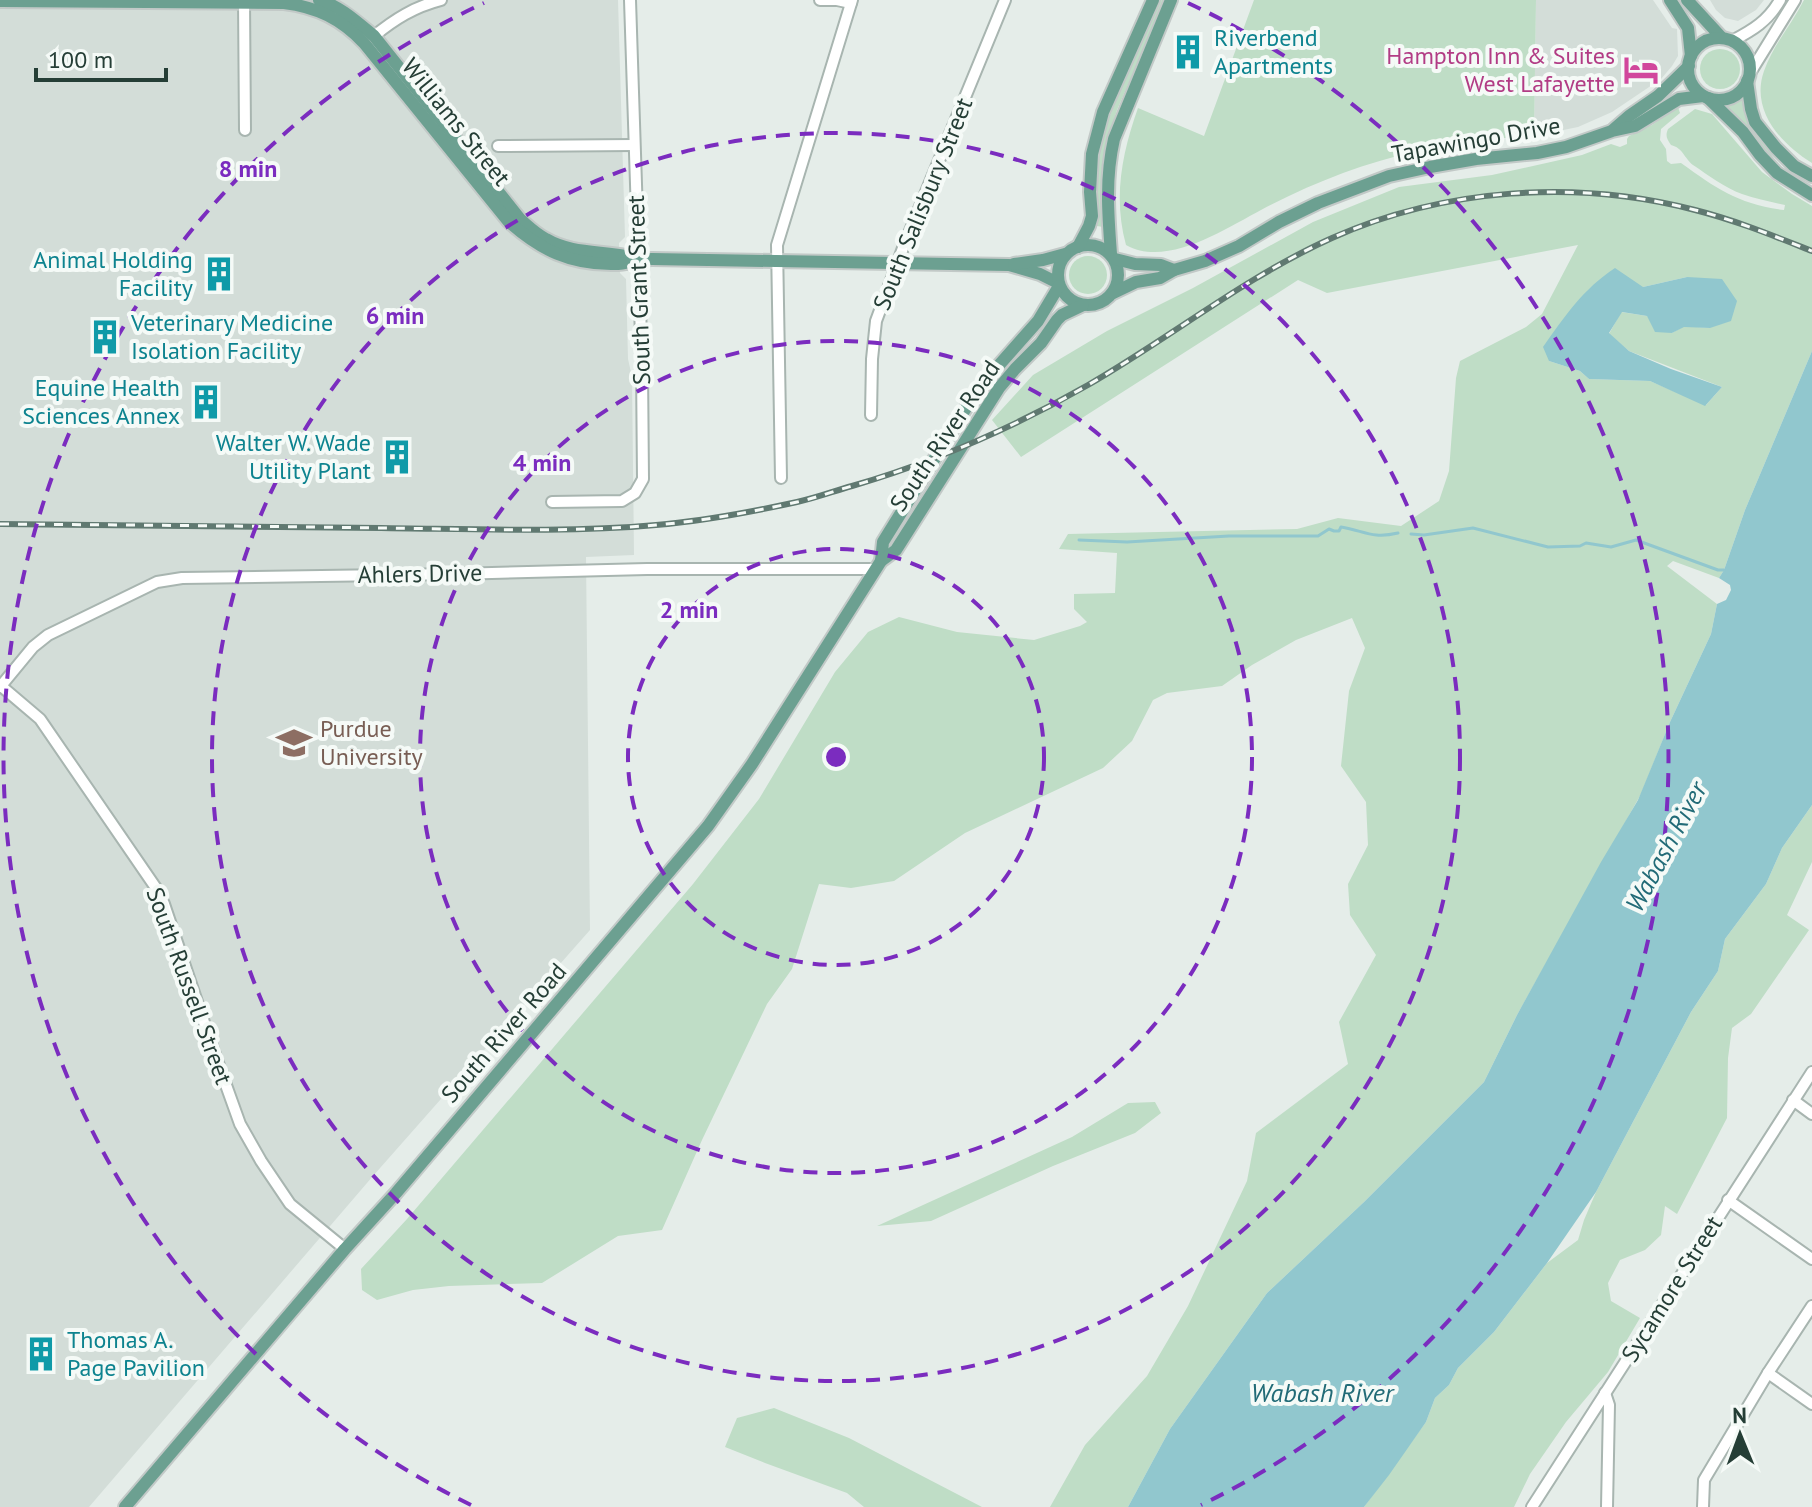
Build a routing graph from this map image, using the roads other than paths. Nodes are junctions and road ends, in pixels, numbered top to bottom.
1 (319, 0) edge
2 (441, 0) edge
3 (630, 0) edge
4 (820, 0) edge
5 (1005, 0) edge
6 (1153, 0) edge
7 (1171, 0) edge
8 (1670, 0) edge
9 (1687, 0) edge
10 (1780, 0) edge
11 (1795, 0) edge
12 (0, 1) edge
13 (97, 1) edge
14 (244, 2) edge
15 (423, 2) edge
16 (851, 2) edge
17 (374, 36) junction
18 (1727, 40) junction
19 (1690, 61) junction
20 (1749, 77) junction
21 (1706, 97) junction
22 (245, 130) dead end
23 (1612, 131) junction
24 (634, 145) junction
25 (498, 146) dead end
26 (1812, 176) edge
27 (1812, 195) edge
28 (1078, 247) junction
29 (1065, 254) junction
30 (1113, 257) junction
31 (638, 259) junction
32 (777, 262) junction
33 (898, 264) junction
34 (1009, 265) junction
35 (1174, 270) junction
36 (1058, 285) junction
37 (1113, 293) junction
38 (1083, 305) junction
39 (871, 415) dead end
40 (781, 478) dead end
41 (552, 502) dead end
42 (878, 565) junction
43 (0, 686) edge
44 (1812, 1072) edge
45 (1793, 1100) junction
46 (1812, 1114) edge
47 (1728, 1200) junction
48 (345, 1249) junction
49 (1812, 1259) edge
50 (1812, 1306) edge
51 (1768, 1373) junction
52 (1605, 1393) junction
53 (1812, 1404) edge
54 (125, 1507) edge
55 (1532, 1507) edge
56 (1607, 1507) edge
57 (1703, 1507) edge

1 - 17 main road, Williams Street
2 - 15 street
3 - 24 street, South Grant Street
4 - 16 street
5 - 33 street, South Salisbury Street
6 - 28 main road
7 - 30 main road
8 - 19 main road
9 - 18 main road
10 - 18 street
11 - 20 street
12 - 13 main road, Williams Street
13 - 14 main road, Williams Street
14 - 22 street
14 - 31 main road, Williams Street
15 - 17 street
16 - 32 street
17 - 31 main road, Williams Street
18 - 19 main road
18 - 20 main road
19 - 21 main road
19 - 23 main road, Tapawingo Drive
20 - 21 main road
20 - 26 main road
21 - 23 main road, Tapawingo Drive
21 - 27 main road
23 - 35 main road, Tapawingo Drive
24 - 25 street
24 - 31 street, South Grant Street
28 - 29 main road
28 - 30 main road
29 - 34 main road, Williams Street
29 - 36 main road
30 - 35 main road, Tapawingo Drive
30 - 37 main road
31 - 32 main road, Williams Street
31 - 41 street, South Grant Street
32 - 33 main road, Williams Street
32 - 40 street
33 - 34 main road, Williams Street
33 - 39 street, South Salisbury Street
34 - 36 main road, Williams Street
35 - 37 main road, Tapawingo Drive
36 - 38 main road
36 - 42 main road, South River Road
37 - 38 main road
38 - 42 main road, South River Road
42 - 43 street, Ahlers Drive
42 - 48 main road, South River Road
43 - 48 street, South Russell Street
44 - 45 street, Sycamore Street
45 - 46 street
45 - 47 street, Sycamore Street
47 - 49 street
47 - 52 street, Sycamore Street
48 - 54 main road, South River Road
50 - 51 street
51 - 53 street
51 - 57 street
52 - 55 street, Sycamore Street
52 - 56 street

